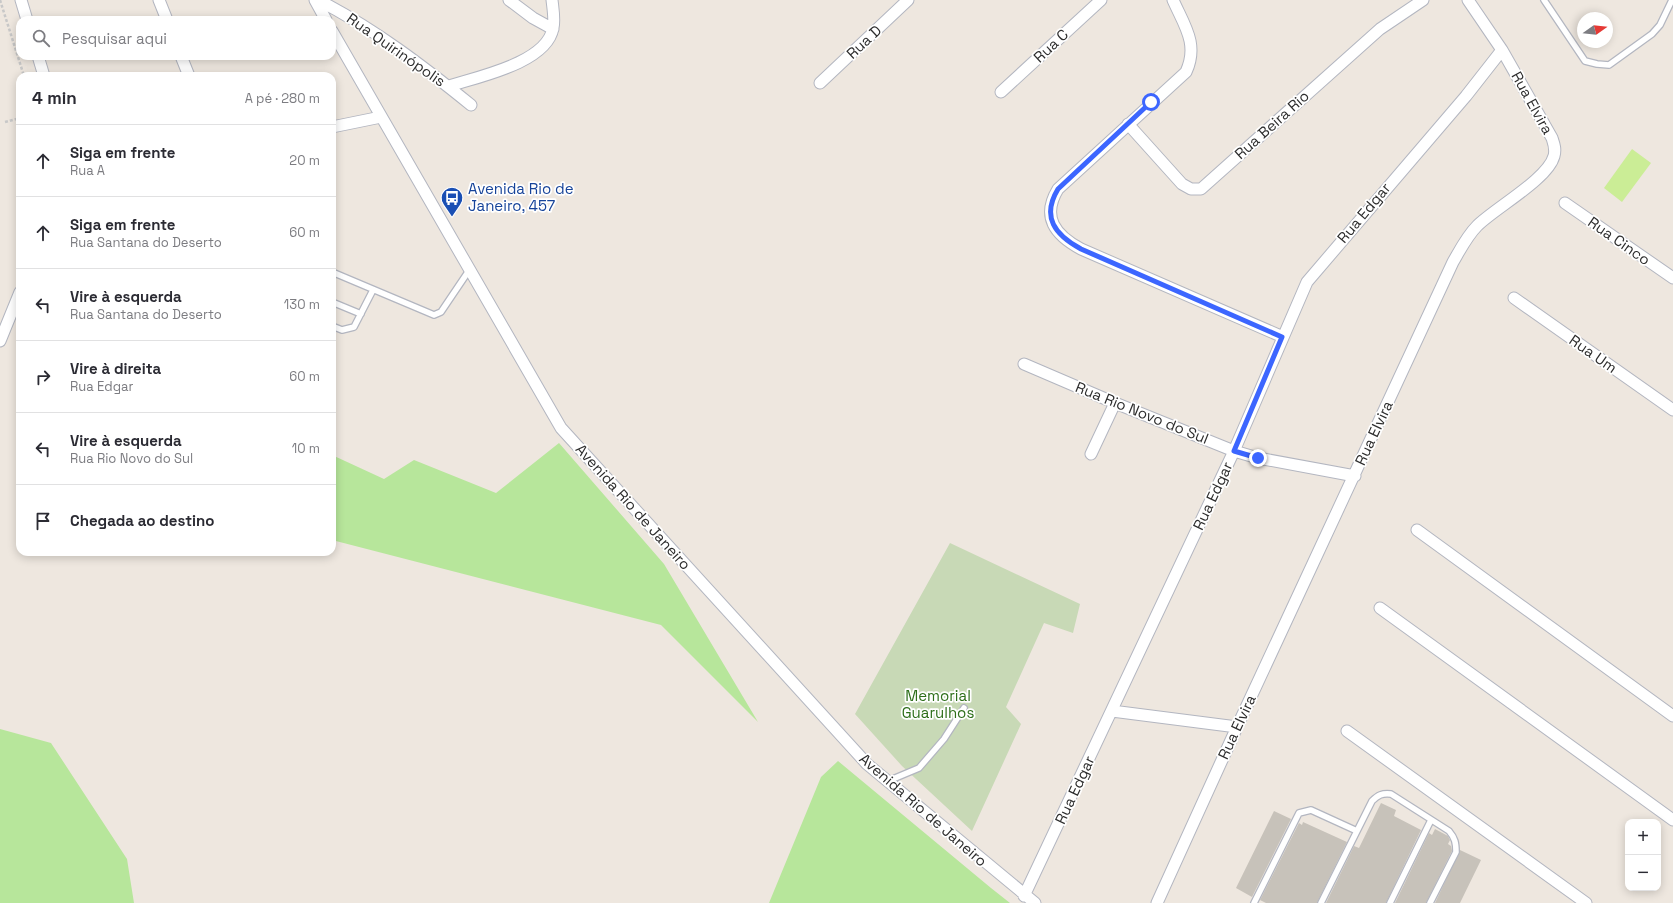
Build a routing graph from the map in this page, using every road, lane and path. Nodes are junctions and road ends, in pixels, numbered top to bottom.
1 (0, 0) edge
2 (21, 0) edge
3 (159, 0) edge
4 (315, 0) edge
5 (318, 0) edge
6 (509, 0) edge
7 (552, 0) edge
8 (908, 0) edge
9 (1101, 0) edge
10 (1173, 0) edge
11 (1423, 0) edge
12 (1468, 0) edge
13 (1544, 0) edge
14 (1672, 0) edge
15 (26, 16) edge
16 (165, 16) edge
17 (324, 16) edge
18 (553, 29) junction
19 (336, 38) edge
20 (1502, 50) junction
21 (16, 51) edge
22 (19, 60) edge
23 (39, 60) edge
24 (183, 60) edge
25 (23, 72) edge
26 (43, 72) edge
27 (187, 72) edge
28 (820, 83) dead end
29 (448, 86) junction
30 (1001, 92) dead end
31 (471, 105) dead end
32 (381, 117) junction
33 (16, 119) edge
34 (6, 122) dead end
35 (1128, 124) junction
36 (336, 126) edge
37 (1565, 203) dead end
38 (470, 269) junction
39 (336, 274) edge
40 (1673, 278) edge
41 (373, 290) junction
42 (1514, 298) dead end
43 (16, 302) edge
44 (336, 304) edge
45 (361, 314) junction
46 (336, 328) edge
47 (1282, 337) junction
48 (0, 341) edge
49 (1024, 364) dead end
50 (1115, 403) junction
51 (1673, 410) edge
52 (1234, 451) junction
53 (1091, 454) dead end
54 (1355, 476) junction
55 (1417, 530) dead end
56 (1380, 608) dead end
57 (964, 708) dead end
58 (1112, 711) junction
59 (1673, 716) edge
60 (1237, 727) junction
61 (1346, 731) dead end
62 (888, 781) junction
63 (1431, 820) junction
64 (1673, 820) edge
65 (1357, 831) junction
66 (1024, 896) junction
67 (1035, 903) edge
68 (1158, 903) edge
69 (1254, 903) edge
70 (1321, 903) edge
71 (1390, 903) edge
72 (1430, 903) edge
73 (1586, 903) edge

1 - 21 path
2 - 15 street
3 - 16 street
4 - 17 street
5 - 29 street, Rua Quirinópolis
6 - 18 street
7 - 18 street
8 - 28 street, Rua D
9 - 30 street, Rua C
10 - 35 street
11 - 35 street, Rua Beira Rio
12 - 20 street, Rua Elvira
13 - 14 lane
18 - 29 street
19 - 32 street, Avenida Rio de Janeiro
20 - 47 street, Rua Edgar
20 - 54 street, Rua Elvira
22 - 25 path
23 - 26 street
24 - 27 street
29 - 31 street, Rua Quirinópolis
32 - 36 street
32 - 38 street, Avenida Rio de Janeiro
33 - 34 path
35 - 47 street
37 - 40 street, Rua Cinco
38 - 41 lane
38 - 62 street, Avenida Rio de Janeiro
39 - 41 lane
41 - 45 lane
42 - 51 street, Rua Um
43 - 48 street
44 - 45 lane
45 - 46 lane
47 - 52 street, Rua Edgar
49 - 50 street, Rua Rio Novo do Sul
50 - 52 street, Rua Rio Novo do Sul
50 - 53 street
52 - 54 street, Rua Rio Novo do Sul
52 - 58 street, Rua Edgar
54 - 60 street, Rua Elvira
55 - 59 street
56 - 64 street
57 - 62 lane
58 - 60 street
58 - 66 street, Rua Edgar
60 - 68 street, Rua Elvira
61 - 73 street
62 - 66 street, Avenida Rio de Janeiro
63 - 65 lane
63 - 71 lane
63 - 72 lane
65 - 69 lane
65 - 70 lane
66 - 67 street, Avenida Rio de Janeiro

